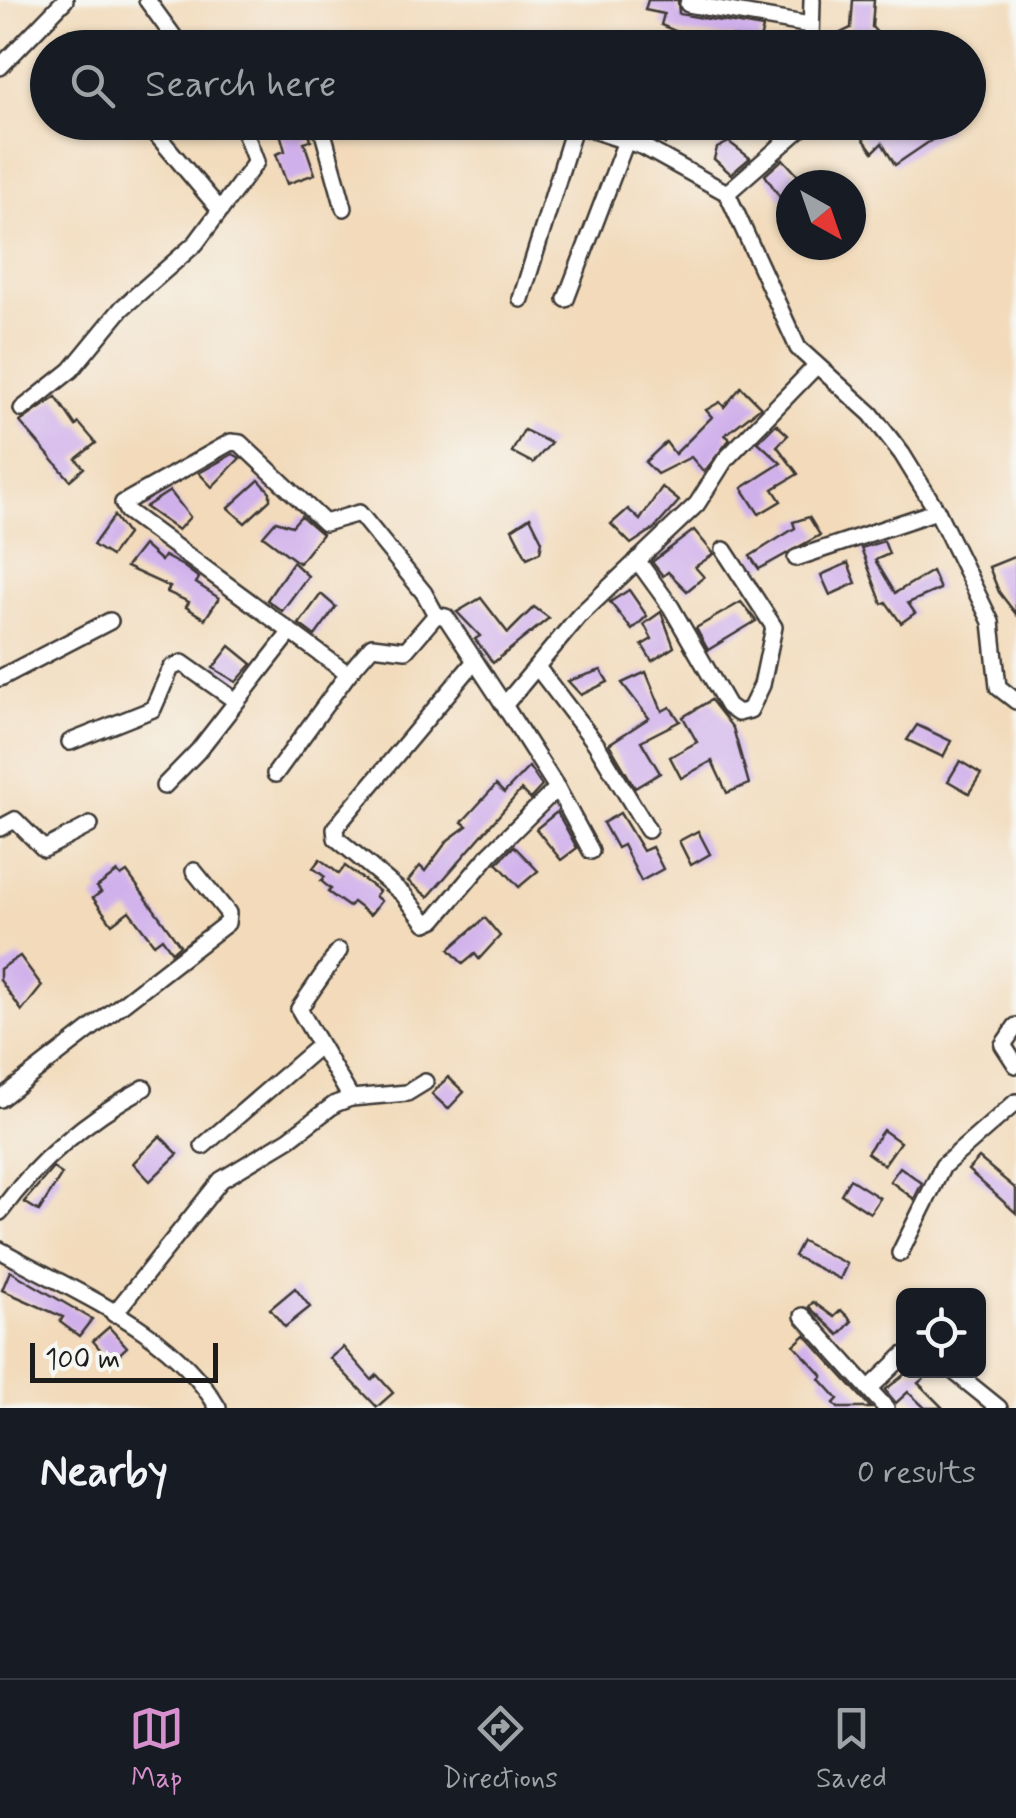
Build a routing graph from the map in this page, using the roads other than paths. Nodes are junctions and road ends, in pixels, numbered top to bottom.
1 (65, 0) edge
2 (147, 0) edge
3 (812, 0) edge
4 (688, 4) dead end
5 (810, 25) junction
6 (36, 30) edge
7 (169, 30) edge
8 (811, 30) edge
9 (30, 36) edge
10 (0, 67) edge
11 (161, 140) edge
12 (248, 140) edge
13 (325, 140) edge
14 (566, 140) edge
15 (623, 140) edge
16 (787, 140) edge
17 (626, 141) junction
18 (726, 193) junction
19 (344, 208) dead end
20 (220, 210) junction
21 (521, 299) dead end
22 (566, 299) dead end
23 (815, 367) junction
24 (22, 409) dead end
25 (937, 511) junction
26 (724, 550) dead end
27 (796, 558) dead end
28 (638, 560) junction
29 (436, 615) junction
30 (110, 622) dead end
31 (290, 633) junction
32 (476, 661) junction
33 (537, 668) junction
34 (348, 674) junction
35 (0, 678) edge
36 (1016, 701) edge
37 (236, 702) junction
38 (502, 702) junction
39 (70, 742) dead end
40 (275, 774) dead end
41 (164, 786) dead end
42 (556, 788) junction
43 (90, 825) dead end
44 (0, 828) edge
45 (648, 830) dead end
46 (591, 850) dead end
47 (194, 872) dead end
48 (339, 951) dead end
49 (1016, 1026) edge
50 (320, 1046) junction
51 (1016, 1065) edge
52 (425, 1082) dead end
53 (144, 1088) dead end
54 (350, 1098) junction
55 (0, 1099) edge
56 (1016, 1102) edge
57 (202, 1146) dead end
58 (0, 1212) edge
59 (0, 1250) edge
60 (900, 1253) dead end
61 (114, 1314) junction
62 (802, 1316) dead end
63 (896, 1363) edge
64 (962, 1378) edge
65 (869, 1389) junction
66 (218, 1408) edge
67 (886, 1408) edge
68 (999, 1408) edge

1 - 6 street
2 - 7 street
3 - 5 street
4 - 5 street
5 - 8 street
9 - 10 street
11 - 20 street
12 - 20 street
13 - 19 street
14 - 21 street
15 - 17 street
16 - 18 street
17 - 18 street
17 - 22 street
18 - 23 street
20 - 24 street
23 - 25 street
23 - 28 street
25 - 27 street
25 - 36 street
26 - 28 street
28 - 33 street
29 - 31 street
29 - 32 street
29 - 34 street
30 - 35 street
31 - 34 street
31 - 37 street
32 - 38 street
32 - 42 street
33 - 38 street
33 - 45 street
34 - 40 street
37 - 39 street
37 - 41 street
38 - 42 street
42 - 46 street
43 - 44 street
47 - 55 street
48 - 50 street
49 - 51 street
50 - 54 street
50 - 57 street
52 - 54 street
53 - 58 street
54 - 61 street
56 - 60 street
59 - 61 street
61 - 66 street
62 - 65 street
63 - 65 street
64 - 68 street
65 - 67 street

